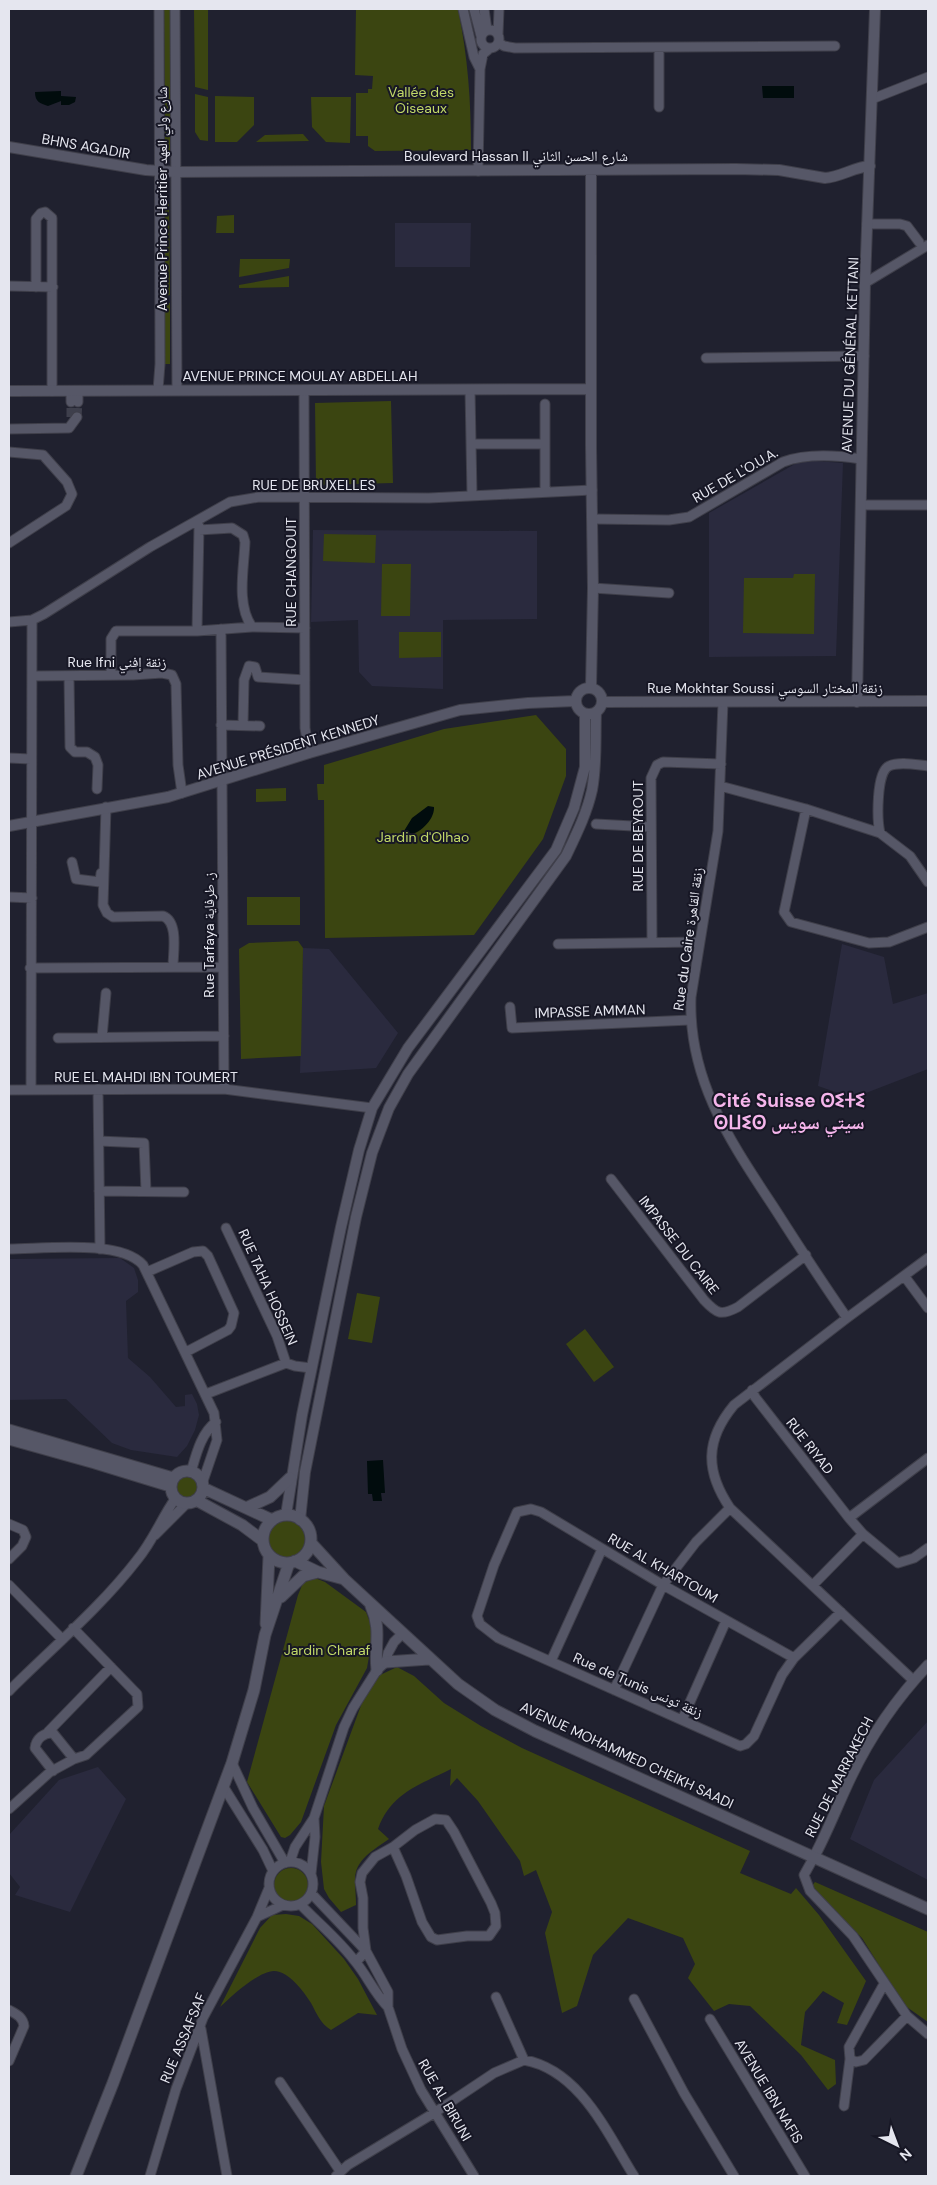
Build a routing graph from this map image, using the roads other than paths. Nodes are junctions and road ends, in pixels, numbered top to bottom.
1 (159, 9) edge
2 (175, 9) edge
3 (464, 9) edge
4 (474, 9) edge
5 (484, 9) edge
6 (499, 9) edge
7 (875, 9) edge
8 (484, 33) junction
9 (498, 39) junction
10 (835, 46) dead end
11 (659, 48) junction
12 (489, 49) junction
13 (480, 69) junction
14 (928, 77) edge
15 (872, 100) junction
16 (659, 107) dead end
17 (9, 147) edge
18 (870, 166) junction
19 (591, 170) junction
20 (478, 171) junction
21 (158, 172) junction
22 (176, 172) junction
23 (867, 224) junction
24 (919, 242) dead end
25 (928, 246) edge
26 (865, 283) junction
27 (9, 286) edge
28 (36, 287) junction
29 (53, 287) junction
30 (864, 356) junction
31 (706, 358) dead end
32 (591, 389) junction
33 (158, 390) junction
34 (177, 390) junction
35 (304, 390) junction
36 (470, 390) junction
37 (9, 391) edge
38 (52, 391) junction
39 (75, 391) junction
40 (74, 402) tunnel mouth
41 (545, 404) dead end
42 (74, 419) dead end
43 (9, 429) edge
44 (472, 444) junction
45 (545, 444) junction
46 (9, 452) edge
47 (861, 459) junction
48 (592, 490) junction
49 (545, 492) junction
50 (472, 495) junction
51 (306, 498) junction
52 (861, 505) junction
53 (928, 505) edge
54 (199, 518) junction
55 (593, 519) junction
56 (199, 530) junction
57 (9, 543) edge
58 (593, 588) junction
59 (669, 593) dead end
60 (32, 620) junction
61 (9, 622) edge
62 (252, 627) junction
63 (305, 628) junction
64 (221, 629) junction
65 (197, 631) junction
66 (111, 675) junction
67 (32, 676) junction
68 (69, 676) junction
69 (305, 680) junction
70 (591, 687) junction
71 (575, 701) junction
72 (928, 701) edge
73 (602, 702) junction
74 (723, 702) junction
75 (857, 702) junction
76 (596, 712) junction
77 (584, 714) junction
78 (221, 725) junction
79 (243, 725) junction
80 (260, 726) dead end
81 (309, 753) junction
82 (9, 758) edge
83 (32, 759) junction
84 (721, 764) junction
85 (928, 766) edge
86 (222, 781) junction
87 (720, 786) junction
88 (97, 789) dead end
89 (182, 793) junction
90 (104, 808) junction
91 (806, 809) junction
92 (32, 821) junction
93 (596, 824) dead end
94 (9, 826) edge
95 (650, 826) junction
96 (880, 833) junction
97 (72, 862) dead end
98 (928, 882) edge
99 (9, 896) edge
100 (32, 898) junction
101 (928, 927) edge
102 (652, 942) junction
103 (699, 942) junction
104 (558, 944) dead end
105 (223, 967) junction
106 (30, 968) junction
107 (173, 968) junction
108 (106, 994) dead end
109 (510, 1007) dead end
110 (690, 1020) junction
111 (224, 1036) junction
112 (58, 1038) dead end
113 (102, 1038) junction
114 (224, 1088) junction
115 (98, 1089) junction
116 (9, 1090) edge
117 (31, 1090) junction
118 (372, 1108) junction
119 (99, 1141) junction
120 (611, 1179) dead end
121 (99, 1191) junction
122 (146, 1191) junction
123 (184, 1192) dead end
124 (226, 1228) dead end
125 (9, 1249) edge
126 (100, 1249) junction
127 (806, 1255) junction
128 (928, 1258) edge
129 (147, 1272) junction
130 (905, 1277) junction
131 (928, 1308) edge
132 (847, 1318) junction
133 (186, 1352) junction
134 (286, 1363) junction
135 (311, 1368) junction
136 (752, 1390) junction
137 (206, 1394) junction
138 (216, 1422) junction
139 (9, 1430) edge
140 (9, 1439) edge
141 (928, 1458) edge
142 (191, 1472) junction
143 (290, 1478) junction
144 (172, 1482) junction
145 (203, 1486) junction
146 (175, 1499) junction
147 (192, 1502) junction
148 (246, 1508) junction
149 (730, 1508) junction
150 (517, 1512) joint
151 (286, 1515) junction
152 (848, 1518) junction
153 (272, 1520) junction
154 (300, 1520) junction
155 (9, 1524) edge
156 (863, 1534) junction
157 (155, 1535) junction
158 (262, 1540) junction
159 (311, 1543) junction
160 (928, 1548) edge
161 (602, 1549) junction
162 (269, 1556) junction
163 (9, 1558) edge
164 (292, 1562) junction
165 (318, 1572) junction
166 (344, 1579) junction
167 (9, 1585) edge
168 (663, 1585) junction
169 (812, 1586) junction
170 (278, 1600) junction
171 (370, 1602) junction
172 (840, 1612) junction
173 (726, 1621) junction
174 (74, 1628) junction
175 (403, 1633) junction
176 (265, 1635) junction
177 (62, 1639) junction
178 (794, 1658) junction
179 (429, 1659) junction
180 (551, 1661) junction
181 (928, 1665) edge
182 (382, 1666) junction
183 (111, 1667) junction
184 (913, 1680) junction
185 (614, 1690) junction
186 (9, 1691) edge
187 (682, 1720) junction
188 (48, 1732) junction
189 (74, 1759) junction
190 (232, 1763) junction
191 (54, 1771) junction
192 (223, 1786) junction
193 (9, 1809) edge
194 (314, 1818) junction
195 (393, 1847) junction
196 (814, 1857) junction
197 (288, 1862) junction
198 (273, 1871) junction
199 (311, 1874) junction
200 (269, 1888) junction
201 (311, 1893) junction
202 (300, 1904) junction
203 (283, 1905) junction
204 (928, 1909) edge
205 (258, 1917) junction
206 (366, 1951) junction
207 (356, 1962) junction
208 (884, 1984) junction
209 (496, 1997) dead end
210 (634, 1999) dead end
211 (388, 2007) junction
212 (9, 2010) edge
213 (907, 2016) junction
214 (710, 2019) dead end
215 (201, 2027) junction
216 (928, 2034) edge
217 (850, 2059) junction
218 (524, 2060) junction
219 (9, 2061) edge
220 (280, 2082) dead end
221 (844, 2106) dead end
222 (434, 2112) junction
223 (338, 2174) edge
224 (76, 2176) edge
225 (150, 2176) edge
226 (226, 2176) edge
227 (474, 2176) edge
228 (634, 2176) edge
229 (734, 2176) edge
230 (805, 2176) edge

1 - 21 street, Avenue Prince Heritier شارع ولي العهد
2 - 22 street, Avenue Prince Heritier شارع ولي العهد
3 - 13 street
4 - 8 street
5 - 8 street
6 - 9 street
7 - 15 street, AVENUE DU GÉNÉRAL KETTANI
8 - 9 street
8 - 12 street
9 - 11 street
9 - 12 street
10 - 11 street
11 - 16 street
12 - 13 street
13 - 20 street
14 - 15 street
15 - 18 street, AVENUE DU GÉNÉRAL KETTANI
17 - 21 street, BHNS AGADIR
18 - 19 street, Boulevard Hassan II شارع الحسن الثاني
18 - 23 street, AVENUE DU GÉNÉRAL KETTANI
19 - 20 street, Boulevard Hassan II شارع الحسن الثاني
19 - 32 street
20 - 22 street, Boulevard Hassan II شارع الحسن الثاني
21 - 22 street, Boulevard Hassan II شارع الحسن الثاني
21 - 33 street, Avenue Prince Heritier شارع ولي العهد
22 - 34 street, Avenue Prince Heritier شارع ولي العهد
23 - 24 street
23 - 26 street, AVENUE DU GÉNÉRAL KETTANI
25 - 26 street
26 - 30 street, AVENUE DU GÉNÉRAL KETTANI
27 - 28 street
28 - 29 street
28 - 29 street
29 - 38 street
30 - 31 street
30 - 47 street, AVENUE DU GÉNÉRAL KETTANI
32 - 36 street, AVENUE PRINCE MOULAY ABDELLAH
32 - 48 street
33 - 34 street, AVENUE PRINCE MOULAY ABDELLAH
33 - 39 street, AVENUE PRINCE MOULAY ABDELLAH
34 - 35 street, AVENUE PRINCE MOULAY ABDELLAH
35 - 36 street, AVENUE PRINCE MOULAY ABDELLAH
35 - 51 street, RUE CHANGOUIT
36 - 44 street
37 - 38 street, AVENUE PRINCE MOULAY ABDELLAH
38 - 39 street, AVENUE PRINCE MOULAY ABDELLAH
39 - 40 street
41 - 45 street
42 - 43 street
44 - 45 street
44 - 50 street
45 - 49 street
46 - 57 street
47 - 52 street, AVENUE DU GÉNÉRAL KETTANI
47 - 55 street, RUE DE L'O.U.A.
48 - 49 street, RUE DE BRUXELLES
48 - 55 street
49 - 50 street, RUE DE BRUXELLES
50 - 51 street, RUE DE BRUXELLES
51 - 54 street, RUE DE BRUXELLES
51 - 63 street, RUE CHANGOUIT
52 - 53 street
52 - 75 street, AVENUE DU GÉNÉRAL KETTANI
54 - 56 street
54 - 60 street, RUE DE BRUXELLES
55 - 58 street
56 - 62 street
56 - 65 street
58 - 59 street
58 - 70 street
60 - 61 street, RUE DE BRUXELLES
60 - 67 street
62 - 63 street
62 - 64 street
63 - 69 street, RUE CHANGOUIT
64 - 65 street
64 - 78 street, Rue Tarfaya ز. طرفاية
65 - 66 street
66 - 68 street, Rue Ifni زنقة إفني
66 - 89 street, Rue Ifni زنقة إفني
67 - 68 street, Rue Ifni زنقة إفني
67 - 83 street
68 - 88 street
69 - 79 street
69 - 81 street, RUE CHANGOUIT
70 - 71 street
70 - 73 street
71 - 77 street
71 - 81 street, AVENUE PRÉSIDENT KENNEDY
72 - 75 street, Rue Mokhtar Soussi زنقة المختار السوسي
73 - 74 street, Rue Mokhtar Soussi زنقة المختار السوسي
73 - 76 street
74 - 75 street, Rue Mokhtar Soussi زنقة المختار السوسي
74 - 84 street, Rue du Caire زنقة القاهرة
76 - 77 street
76 - 154 street
77 - 118 street
78 - 79 street
78 - 86 street, Rue Tarfaya ز. طرفاية
79 - 80 street
81 - 86 street, AVENUE PRÉSIDENT KENNEDY
82 - 83 street
83 - 92 street
84 - 87 street, Rue du Caire زنقة القاهرة
84 - 95 street, RUE DE BEYROUT
85 - 96 street
86 - 89 street, AVENUE PRÉSIDENT KENNEDY
86 - 105 street, Rue Tarfaya ز. طرفاية
87 - 91 street
87 - 103 street, Rue du Caire زنقة القاهرة
89 - 90 street, AVENUE PRÉSIDENT KENNEDY
90 - 92 street, AVENUE PRÉSIDENT KENNEDY
90 - 97 street
90 - 107 street
91 - 96 street
91 - 101 street
92 - 94 street, AVENUE PRÉSIDENT KENNEDY
92 - 100 street
93 - 95 street
95 - 102 street, RUE DE BEYROUT
96 - 98 street
99 - 100 street
100 - 106 street
102 - 103 street
102 - 104 street
103 - 110 street, Rue du Caire زنقة القاهرة
105 - 107 street
105 - 111 street, Rue Tarfaya ز. طرفاية
106 - 107 street
106 - 117 street
108 - 113 street
109 - 110 street, IMPASSE AMMAN
110 - 127 street, Rue du Caire زنقة القاهرة
111 - 113 street
111 - 114 street, Rue Tarfaya ز. طرفاية
112 - 113 street
114 - 115 street, RUE EL MAHDI IBN TOUMERT
114 - 118 street, RUE EL MAHDI IBN TOUMERT
115 - 117 street, RUE EL MAHDI IBN TOUMERT
115 - 119 street
116 - 117 street, RUE EL MAHDI IBN TOUMERT
118 - 135 street
119 - 121 street
119 - 122 street
120 - 127 street, IMPASSE DU CAIRE
121 - 122 street
121 - 126 street
122 - 123 street
124 - 134 street, RUE TAHA HOSSEIN
125 - 126 street
126 - 129 street
127 - 132 street, Rue du Caire زنقة القاهرة
128 - 130 street
129 - 133 street
129 - 133 street
130 - 131 street
130 - 132 street
132 - 136 street
133 - 137 street
134 - 135 street
134 - 137 street, RUE TAHA HOSSEIN
135 - 143 street
136 - 149 street
136 - 152 street, RUE RIYAD
137 - 138 street
138 - 142 street
138 - 145 street
139 - 144 main road
140 - 144 main road
141 - 152 street
142 - 144 main road
142 - 145 main road
143 - 148 main road
143 - 151 street
144 - 146 main road
145 - 147 main road
145 - 148 main road
146 - 147 main road
146 - 157 street
147 - 157 street
147 - 158 main road
148 - 153 main road
149 - 168 street
149 - 169 street
150 - 161 street, RUE AL KHARTOUM
150 - 180 street, Rue de Tunis زنقة تونس
151 - 153 main road
151 - 154 main road
152 - 156 street, RUE RIYAD
153 - 158 main road
154 - 159 main road
155 - 163 street
156 - 160 street, RUE RIYAD
156 - 169 street
157 - 174 street
158 - 162 main road
159 - 164 main road
159 - 166 main road, AVENUE MOHAMMED CHEIKH SAADI
161 - 168 street, RUE AL KHARTOUM
161 - 180 street
162 - 164 main road
162 - 176 main road
164 - 165 main road, AVENUE MOHAMMED CHEIKH SAADI
164 - 170 main road
165 - 166 main road, AVENUE MOHAMMED CHEIKH SAADI
165 - 170 main road
166 - 171 main road, AVENUE MOHAMMED CHEIKH SAADI
167 - 177 street
168 - 173 street, RUE AL KHARTOUM
168 - 185 street
169 - 172 street
170 - 176 main road
171 - 175 main road, AVENUE MOHAMMED CHEIKH SAADI
171 - 182 main road
172 - 178 street, Rue de Tunis زنقة تونس
172 - 184 street
173 - 178 street, RUE AL KHARTOUM
173 - 187 street
174 - 177 street
174 - 183 street
175 - 179 main road, AVENUE MOHAMMED CHEIKH SAADI
175 - 182 street
176 - 190 main road
177 - 186 street
178 - 187 street, Rue de Tunis زنقة تونس
179 - 182 main road
179 - 196 main road, AVENUE MOHAMMED CHEIKH SAADI
180 - 185 street, Rue de Tunis زنقة تونس
181 - 184 street, RUE DE MARRAKECH
182 - 194 street
183 - 188 street
183 - 189 street
184 - 196 street, RUE DE MARRAKECH
185 - 187 street, Rue de Tunis زنقة تونس
188 - 189 street
188 - 191 street
189 - 191 street
190 - 192 main road
190 - 197 street
191 - 193 street
192 - 198 street
192 - 224 main road
194 - 197 street
194 - 199 street
195 - 195 street
195 - 206 street
196 - 204 main road, AVENUE MOHAMMED CHEIKH SAADI
196 - 208 street
197 - 198 street
197 - 199 street
198 - 200 street
199 - 201 street
200 - 203 street
200 - 205 street, RUE ASSAFSAF
201 - 202 street
201 - 206 street
202 - 203 street
202 - 207 street
203 - 205 street
205 - 215 street, RUE ASSAFSAF
206 - 207 street
206 - 211 street, RUE AL BIRUNI
207 - 211 street
208 - 213 street
208 - 217 street
209 - 218 street
210 - 229 street
211 - 222 street, RUE AL BIRUNI
212 - 219 street
213 - 216 street
213 - 217 street
214 - 230 street, AVENUE IBN NAFIS
215 - 225 street, RUE ASSAFSAF
215 - 226 street
217 - 221 street
218 - 222 street
218 - 228 street
220 - 223 street
222 - 223 street
222 - 227 street, RUE AL BIRUNI

